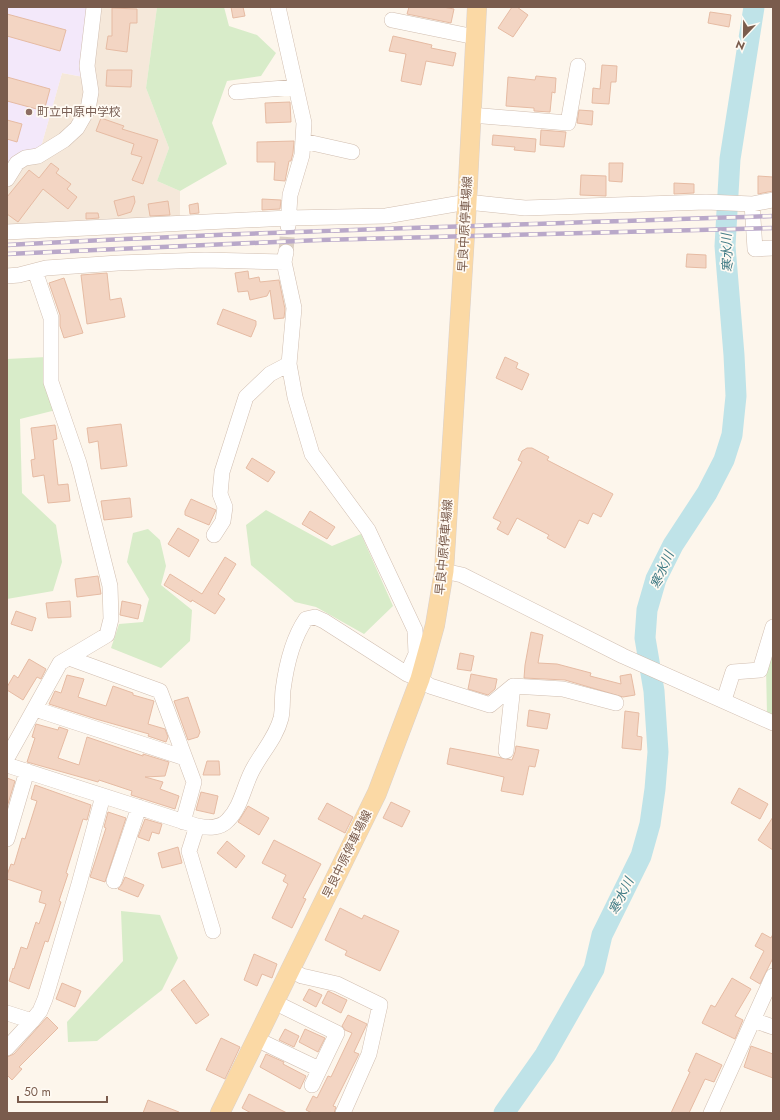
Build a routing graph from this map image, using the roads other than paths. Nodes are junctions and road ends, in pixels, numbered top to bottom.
1 (94, 7) edge
2 (278, 7) edge
3 (477, 7) edge
4 (392, 20) dead end
5 (475, 37) junction
6 (578, 66) dead end
7 (296, 87) junction
8 (236, 92) dead end
9 (472, 115) junction
10 (304, 140) junction
11 (352, 152) dead end
12 (7, 179) edge
13 (773, 200) edge
14 (467, 202) junction
15 (752, 204) junction
16 (288, 222) junction
17 (7, 232) edge
18 (773, 248) edge
19 (34, 270) junction
20 (7, 276) edge
21 (289, 364) junction
22 (214, 535) dead end
23 (444, 571) junction
24 (773, 627) edge
25 (69, 658) junction
26 (413, 677) junction
27 (513, 686) junction
28 (724, 700) junction
29 (616, 702) dead end
30 (35, 709) junction
31 (773, 723) edge
32 (506, 751) dead end
33 (7, 758) edge
34 (184, 758) junction
35 (7, 765) edge
36 (27, 771) junction
37 (103, 796) junction
38 (138, 807) junction
39 (190, 824) junction
40 (8, 832) edge
41 (114, 882) dead end
42 (213, 931) dead end
43 (290, 970) junction
44 (773, 976) edge
45 (274, 1002) junction
46 (7, 1013) edge
47 (753, 1020) junction
48 (32, 1021) junction
49 (773, 1027) edge
50 (256, 1039) junction
51 (7, 1048) edge
52 (319, 1069) junction
53 (312, 1085) dead end
54 (220, 1113) edge
55 (343, 1113) edge
56 (711, 1113) edge

1 - 12 street
2 - 7 street
3 - 5 main road, 早良中原停車場線
4 - 5 street
5 - 9 main road, 早良中原停車場線
6 - 9 street
7 - 8 street
7 - 10 street
9 - 14 main road, 早良中原停車場線
10 - 11 street
10 - 16 street
13 - 15 street
14 - 15 street
14 - 16 street
14 - 23 main road, 早良中原停車場線
15 - 18 street
16 - 17 street
19 - 20 street
19 - 21 street
19 - 25 street
21 - 22 street
21 - 26 street
23 - 26 main road, 早良中原停車場線
23 - 28 street
24 - 28 street
25 - 30 street
25 - 34 street
26 - 27 street
26 - 39 street
26 - 43 main road, 早良中原停車場線
27 - 29 street
27 - 32 street
28 - 31 street
30 - 33 street
30 - 34 street
34 - 39 street
35 - 36 street
36 - 37 street
36 - 40 street
37 - 38 street
37 - 48 street
38 - 39 street
38 - 41 street
39 - 42 street
43 - 45 main road, 早良中原停車場線
43 - 55 street
44 - 47 street
45 - 50 main road, 早良中原停車場線
45 - 52 street
46 - 48 street
47 - 49 street
47 - 56 street
48 - 51 street
50 - 52 street
50 - 54 main road, 早良中原停車場線
52 - 53 street

